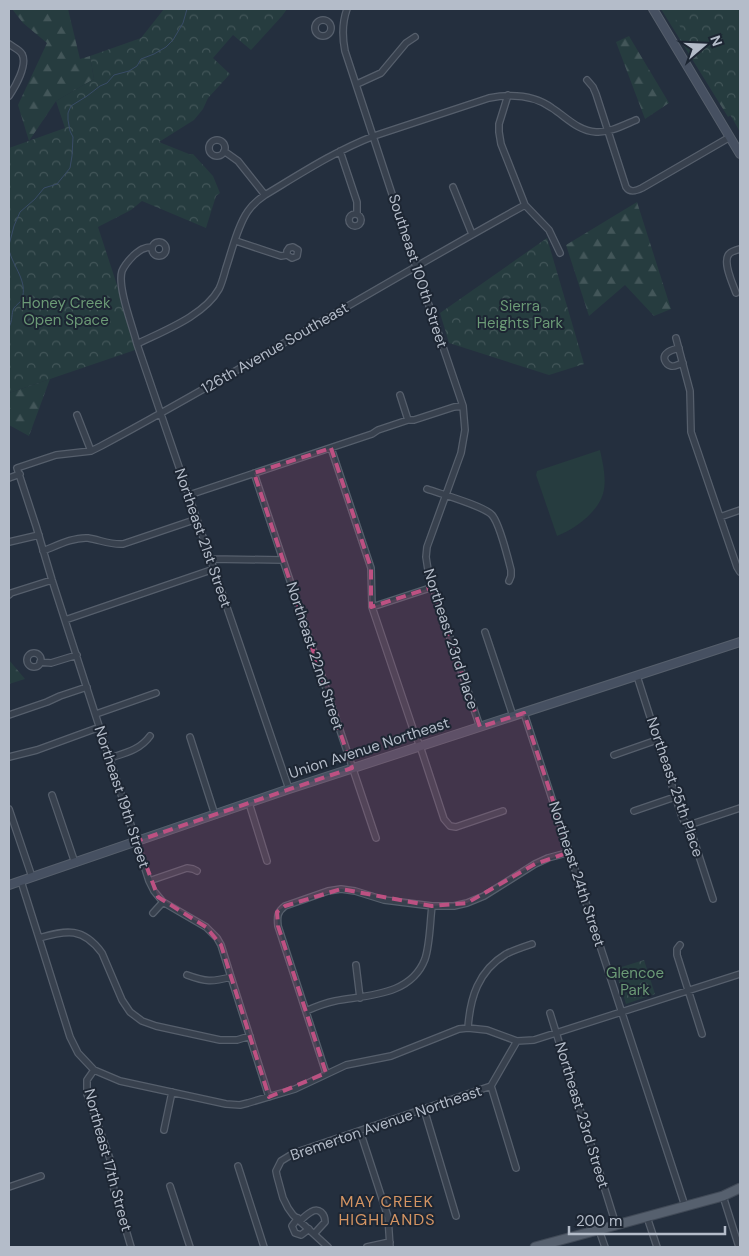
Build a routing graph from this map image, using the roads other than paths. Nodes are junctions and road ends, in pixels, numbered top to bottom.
1 (347, 9) edge
2 (653, 9) edge
3 (331, 29) dead end
4 (342, 30) junction
5 (415, 37) dead end
6 (9, 44) edge
7 (587, 80) dead end
8 (357, 84) junction
9 (508, 95) junction
10 (9, 96) edge
11 (636, 120) dead end
12 (608, 130) junction
13 (374, 136) junction
14 (730, 137) junction
15 (340, 151) junction
16 (224, 152) dead end
17 (740, 154) edge
18 (453, 187) dead end
19 (264, 195) junction
20 (525, 205) junction
21 (357, 214) dead end
22 (472, 234) junction
23 (236, 241) junction
24 (152, 247) dead end
25 (740, 249) edge
26 (560, 253) dead end
27 (287, 255) dead end
28 (416, 267) junction
29 (736, 293) dead end
30 (676, 338) dead end
31 (138, 344) junction
32 (679, 348) junction
33 (683, 363) junction
34 (400, 395) dead end
35 (463, 406) junction
36 (161, 413) junction
37 (77, 414) dead end
38 (408, 420) junction
39 (331, 448) junction
40 (91, 450) junction
41 (18, 468) joint
42 (254, 473) junction
43 (20, 474) junction
44 (9, 478) edge
45 (427, 489) dead end
46 (189, 495) junction
47 (445, 495) junction
48 (740, 510) edge
49 (720, 517) junction
50 (197, 519) junction
51 (39, 535) junction
52 (9, 542) edge
53 (43, 551) junction
54 (210, 558) junction
55 (283, 560) junction
56 (214, 570) junction
57 (740, 572) edge
58 (52, 580) junction
59 (509, 581) dead end
60 (433, 587) junction
61 (9, 595) edge
62 (372, 607) junction
63 (65, 620) junction
64 (485, 632) dead end
65 (740, 642) edge
66 (77, 655) junction
67 (40, 662) dead end
68 (637, 676) junction
69 (87, 687) junction
70 (156, 693) dead end
71 (524, 713) junction
72 (96, 714) junction
73 (9, 715) edge
74 (513, 716) junction
75 (100, 727) junction
76 (480, 727) junction
77 (150, 736) dead end
78 (190, 737) dead end
79 (657, 740) junction
80 (420, 746) junction
81 (614, 754) dead end
82 (9, 757) edge
83 (110, 758) junction
84 (352, 768) junction
85 (289, 789) junction
86 (52, 795) dead end
87 (675, 797) junction
88 (249, 803) junction
89 (740, 808) edge
90 (9, 810) edge
91 (502, 811) dead end
92 (634, 811) dead end
93 (215, 815) junction
94 (689, 825) junction
95 (376, 838) dead end
96 (137, 841) junction
97 (570, 852) junction
98 (267, 861) dead end
99 (75, 863) junction
100 (197, 871) dead end
101 (32, 877) junction
102 (21, 881) junction
103 (149, 881) junction
104 (9, 885) edge
105 (713, 899) dead end
106 (163, 902) junction
107 (432, 906) junction
108 (153, 913) dead end
109 (39, 938) junction
110 (532, 944) dead end
111 (680, 945) dead end
112 (356, 965) dead end
113 (740, 974) edge
114 (187, 975) dead end
115 (231, 977) junction
116 (688, 990) junction
117 (360, 998) junction
118 (306, 1011) junction
119 (622, 1012) junction
120 (550, 1013) dead end
121 (468, 1028) junction
122 (556, 1033) junction
123 (702, 1034) dead end
124 (250, 1036) junction
125 (517, 1041) junction
126 (94, 1070) junction
127 (326, 1073) junction
128 (491, 1086) junction
129 (172, 1092) junction
130 (269, 1097) junction
131 (424, 1109) junction
132 (164, 1130) dead end
133 (360, 1131) junction
134 (238, 1166) dead end
135 (516, 1168) dead end
136 (41, 1176) dead end
137 (170, 1186) dead end
138 (9, 1187) edge
139 (740, 1188) edge
140 (723, 1196) junction
141 (684, 1206) junction
142 (456, 1216) dead end
143 (647, 1216) junction
144 (299, 1220) junction
145 (616, 1225) junction
146 (600, 1230) junction
147 (311, 1231) junction
148 (390, 1245) edge
149 (131, 1247) edge
150 (190, 1247) edge
151 (264, 1247) edge
152 (328, 1247) edge
153 (367, 1247) edge
154 (535, 1247) edge
155 (605, 1247) edge
156 (657, 1247) edge
157 (739, 1247) edge

1 - 4 street
2 - 14 street
3 - 4 street
4 - 8 street, Southeast 100th Street
5 - 8 street
6 - 10 street
7 - 12 street
8 - 13 street, Southeast 100th Street
9 - 12 street
9 - 13 street
9 - 20 street
11 - 12 street
12 - 14 street
13 - 15 street
13 - 28 street, Southeast 100th Street
14 - 17 street
15 - 19 street
15 - 21 street
16 - 19 street
18 - 22 street
19 - 23 street
20 - 22 street, 126th Avenue Southeast
20 - 26 street
22 - 28 street, 126th Avenue Southeast
23 - 27 street
23 - 31 street
24 - 31 street, Northeast 21st Street
25 - 29 street
28 - 35 street, Southeast 100th Street
28 - 36 street, 126th Avenue Southeast
30 - 32 street
31 - 36 street, Northeast 21st Street
32 - 33 street
32 - 33 street
33 - 49 street
34 - 38 street
35 - 38 street
35 - 47 street, Northeast 23rd Place
36 - 40 street, 126th Avenue Southeast
36 - 46 street, Northeast 21st Street
37 - 40 street
38 - 39 street
39 - 42 street
39 - 62 street
40 - 41 street, 126th Avenue Southeast
41 - 43 street, Northeast 19th Street
42 - 46 street
42 - 55 street, Northeast 22nd Street
43 - 44 street
43 - 51 street, Northeast 19th Street
45 - 47 street
46 - 50 street, Northeast 21st Street
47 - 59 street
47 - 60 street, Northeast 23rd Place
48 - 49 street
49 - 57 street
50 - 53 street
50 - 54 street, Northeast 21st Street
51 - 52 street
51 - 53 street, Northeast 19th Street
53 - 58 street, Northeast 19th Street
54 - 55 street
54 - 56 street, Northeast 21st Street
55 - 84 street, Northeast 22nd Street
56 - 63 street
56 - 85 street, Northeast 21st Street
58 - 61 street
58 - 63 street, Northeast 19th Street
60 - 62 street
60 - 76 street, Northeast 23rd Place
62 - 80 street
63 - 66 street, Northeast 19th Street
64 - 74 street
65 - 68 street, Union Avenue Northeast
66 - 67 street
66 - 69 street, Northeast 19th Street
68 - 71 street, Union Avenue Northeast
68 - 79 street, Northeast 25th Place
69 - 72 street, Northeast 19th Street
69 - 73 street
70 - 72 street
71 - 74 street, Union Avenue Northeast
71 - 97 street, Northeast 24th Street
72 - 75 street, Northeast 19th Street
74 - 76 street, Union Avenue Northeast
75 - 82 street
75 - 83 street, Northeast 19th Street
76 - 80 street, Union Avenue Northeast
77 - 83 street
78 - 93 street
79 - 81 street
79 - 87 street, Northeast 25th Place
80 - 84 street, Union Avenue Northeast
80 - 91 street
83 - 96 street, Northeast 19th Street
84 - 85 street, Union Avenue Northeast
84 - 95 street, Northeast 22nd Street
85 - 88 street, Union Avenue Northeast
86 - 99 street
87 - 92 street
87 - 94 street, Northeast 25th Place
88 - 93 street, Union Avenue Northeast
88 - 98 street
89 - 94 street
90 - 101 street
93 - 96 street, Union Avenue Northeast
94 - 105 street, Northeast 25th Place
96 - 99 street, Union Avenue Northeast
96 - 103 street, Northeast 19th Street
97 - 107 street
97 - 119 street, Northeast 24th Street
99 - 101 street, Union Avenue Northeast
100 - 103 street
101 - 102 street, Union Avenue Northeast
102 - 104 street, Union Avenue Northeast
102 - 109 street, Northeast 17th Street
103 - 106 street, Northeast 19th Street
106 - 108 street
106 - 115 street, Northeast 19th Street
107 - 117 street
107 - 118 street
109 - 124 street
109 - 126 street, Northeast 17th Street
110 - 121 street
111 - 116 street
112 - 117 street
113 - 116 street
114 - 115 street
115 - 124 street, Northeast 19th Street
116 - 119 street
116 - 123 street
117 - 118 street
118 - 127 street
119 - 122 street
119 - 141 street, Northeast 24th Street
120 - 122 street, Northeast 23rd Street
121 - 125 street
121 - 127 street
122 - 125 street
122 - 145 street, Northeast 23rd Street
124 - 130 street, Northeast 19th Street
125 - 128 street
126 - 129 street
126 - 149 street, Northeast 17th Street
127 - 130 street
128 - 131 street, Bremerton Avenue Northeast
128 - 135 street
129 - 130 street
129 - 132 street
131 - 133 street, Bremerton Avenue Northeast
131 - 142 street
133 - 144 street, Bremerton Avenue Northeast
133 - 148 street
134 - 151 street
136 - 138 street
137 - 150 street
139 - 140 main road
140 - 141 main road
140 - 157 street
141 - 143 main road
143 - 145 main road
143 - 156 street
144 - 147 street
144 - 147 street
144 - 147 street
145 - 146 main road
146 - 154 main road
146 - 155 street
147 - 152 street
148 - 153 street

